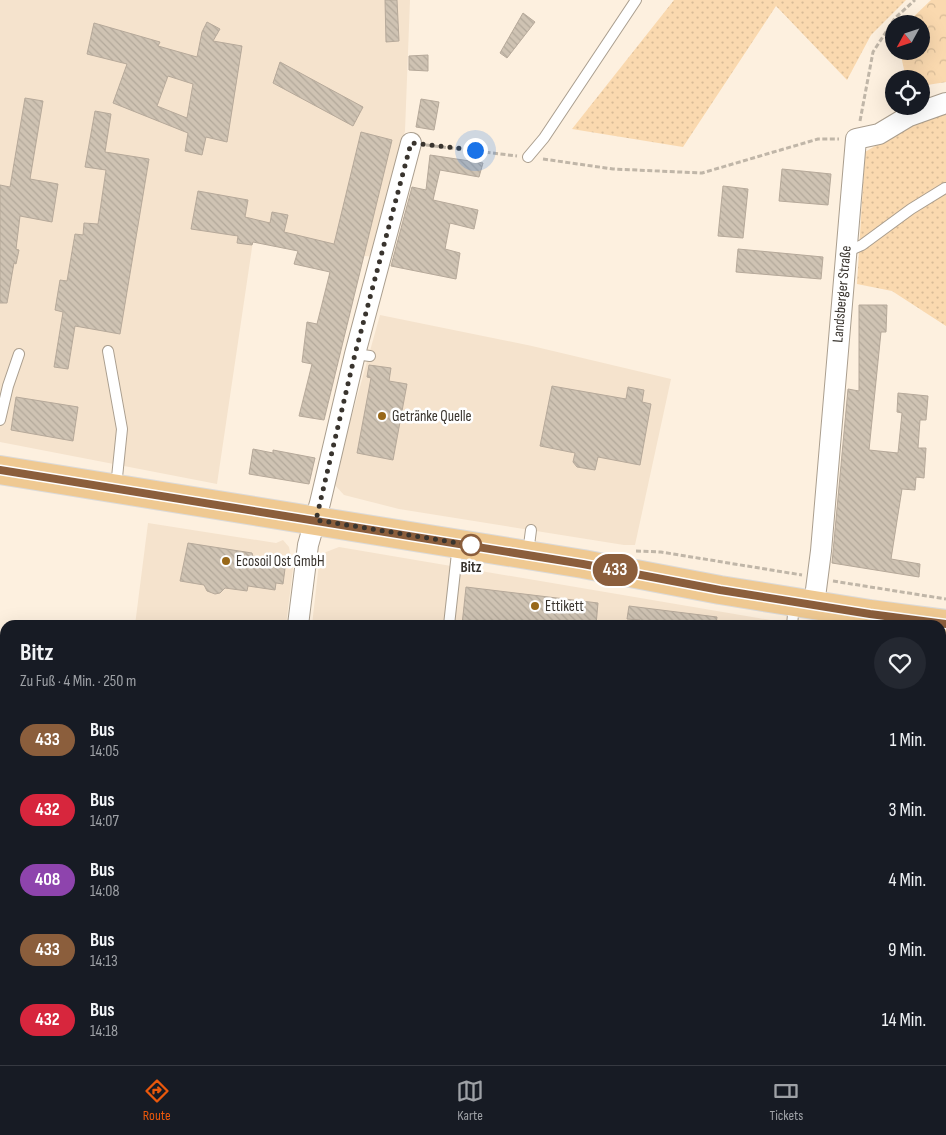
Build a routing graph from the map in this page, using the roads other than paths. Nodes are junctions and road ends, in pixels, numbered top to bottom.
1 (636, 0) edge
2 (946, 104) edge
3 (411, 143) road end
4 (528, 157) road end
5 (945, 188) dead end
6 (846, 252) junction
7 (108, 350) dead end
8 (19, 354) dead end
9 (0, 420) edge
10 (0, 470) edge
11 (116, 488) junction
12 (316, 520) junction
13 (458, 543) junction
14 (800, 611) edge
15 (299, 620) edge
16 (450, 620) edge
17 (901, 620) edge

1 - 4 lane
2 - 6 street, Landsberger Straße
3 - 12 street
5 - 6 lane
6 - 14 street, Landsberger Straße
7 - 11 lane
8 - 9 lane
10 - 11 main road
11 - 12 main road
12 - 13 main road
12 - 15 street
13 - 14 main road
13 - 16 lane
14 - 17 main road

